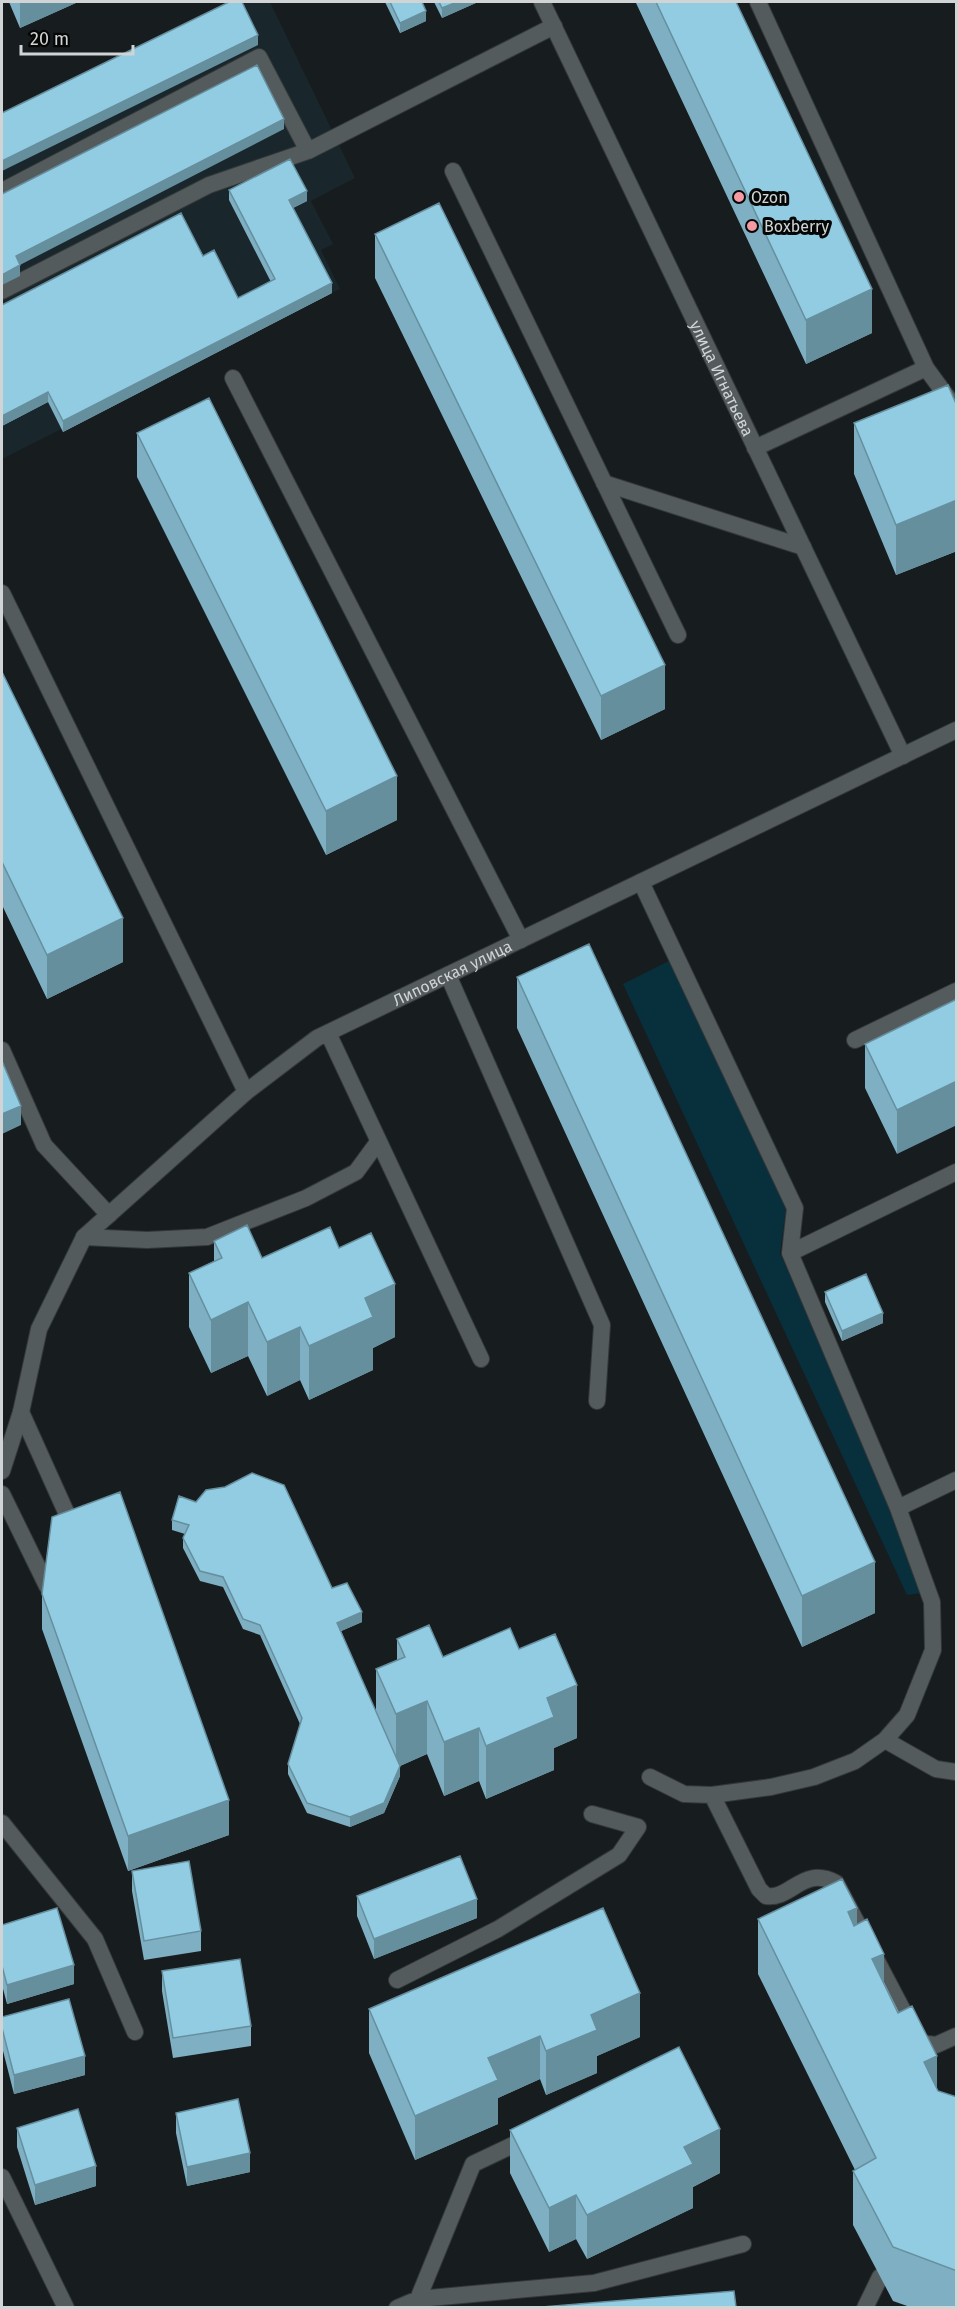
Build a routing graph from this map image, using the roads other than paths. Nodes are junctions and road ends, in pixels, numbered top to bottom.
1 (542, 2) edge
2 (758, 2) edge
3 (554, 26) junction
4 (308, 151) junction
5 (453, 171) dead end
6 (2, 191) edge
7 (2, 291) edge
8 (926, 368) junction
9 (233, 378) dead end
10 (957, 409) edge
11 (755, 448) junction
12 (604, 483) junction
13 (803, 547) junction
14 (2, 593) edge
15 (678, 635) dead end
16 (957, 729) edge
17 (903, 756) junction
18 (641, 882) junction
19 (521, 940) junction
20 (448, 975) junction
21 (957, 991) edge
22 (328, 1033) junction
23 (855, 1040) dead end
24 (2, 1050) edge
25 (246, 1092) junction
26 (378, 1142) junction
27 (957, 1172) edge
28 (109, 1215) junction
29 (84, 1237) junction
30 (790, 1253) junction
31 (481, 1359) dead end
32 (597, 1401) dead end
33 (21, 1412) junction
34 (2, 1471) edge
35 (957, 1480) edge
36 (2, 1494) edge
37 (898, 1508) junction
38 (79, 1542) edge
39 (47, 1586) edge
40 (885, 1740) junction
41 (957, 1772) edge
42 (650, 1777) dead end
43 (712, 1795) junction
44 (592, 1814) dead end
45 (2, 1823) edge
46 (397, 1980) dead end
47 (135, 2032) dead end
48 (957, 2036) edge
49 (546, 2130) edge
50 (2, 2177) edge
51 (743, 2244) dead end
52 (880, 2277) dead end
53 (418, 2299) junction
54 (66, 2307) edge
55 (397, 2307) edge
56 (865, 2307) edge

1 - 3 street, улица Игнатьева
2 - 8 street
3 - 4 street
3 - 11 street, улица Игнатьева
4 - 6 street
4 - 7 street
5 - 12 street
8 - 10 street
8 - 11 street
9 - 19 street
11 - 13 street, улица Игнатьева
12 - 13 street
12 - 15 street
13 - 17 street, улица Игнатьева
14 - 25 street
16 - 17 street, Липовская улица
17 - 18 street, Липовская улица
18 - 19 street, Липовская улица
18 - 30 street
19 - 20 street, Липовская улица
20 - 22 street, Липовская улица
20 - 32 street
21 - 23 street
22 - 25 street, Липовская улица
22 - 26 street
24 - 28 street
25 - 28 street, Липовская улица
26 - 29 street
26 - 31 street
27 - 30 street
28 - 29 street, Липовская улица
29 - 33 street, Липовская улица
30 - 37 street
33 - 34 street, Липовская улица
33 - 38 street
35 - 37 street
36 - 39 street
37 - 40 street
40 - 41 street
40 - 43 street
42 - 43 street
43 - 48 street
44 - 46 street
45 - 47 street
49 - 53 street
50 - 54 street
51 - 53 street
52 - 56 street
53 - 55 street

